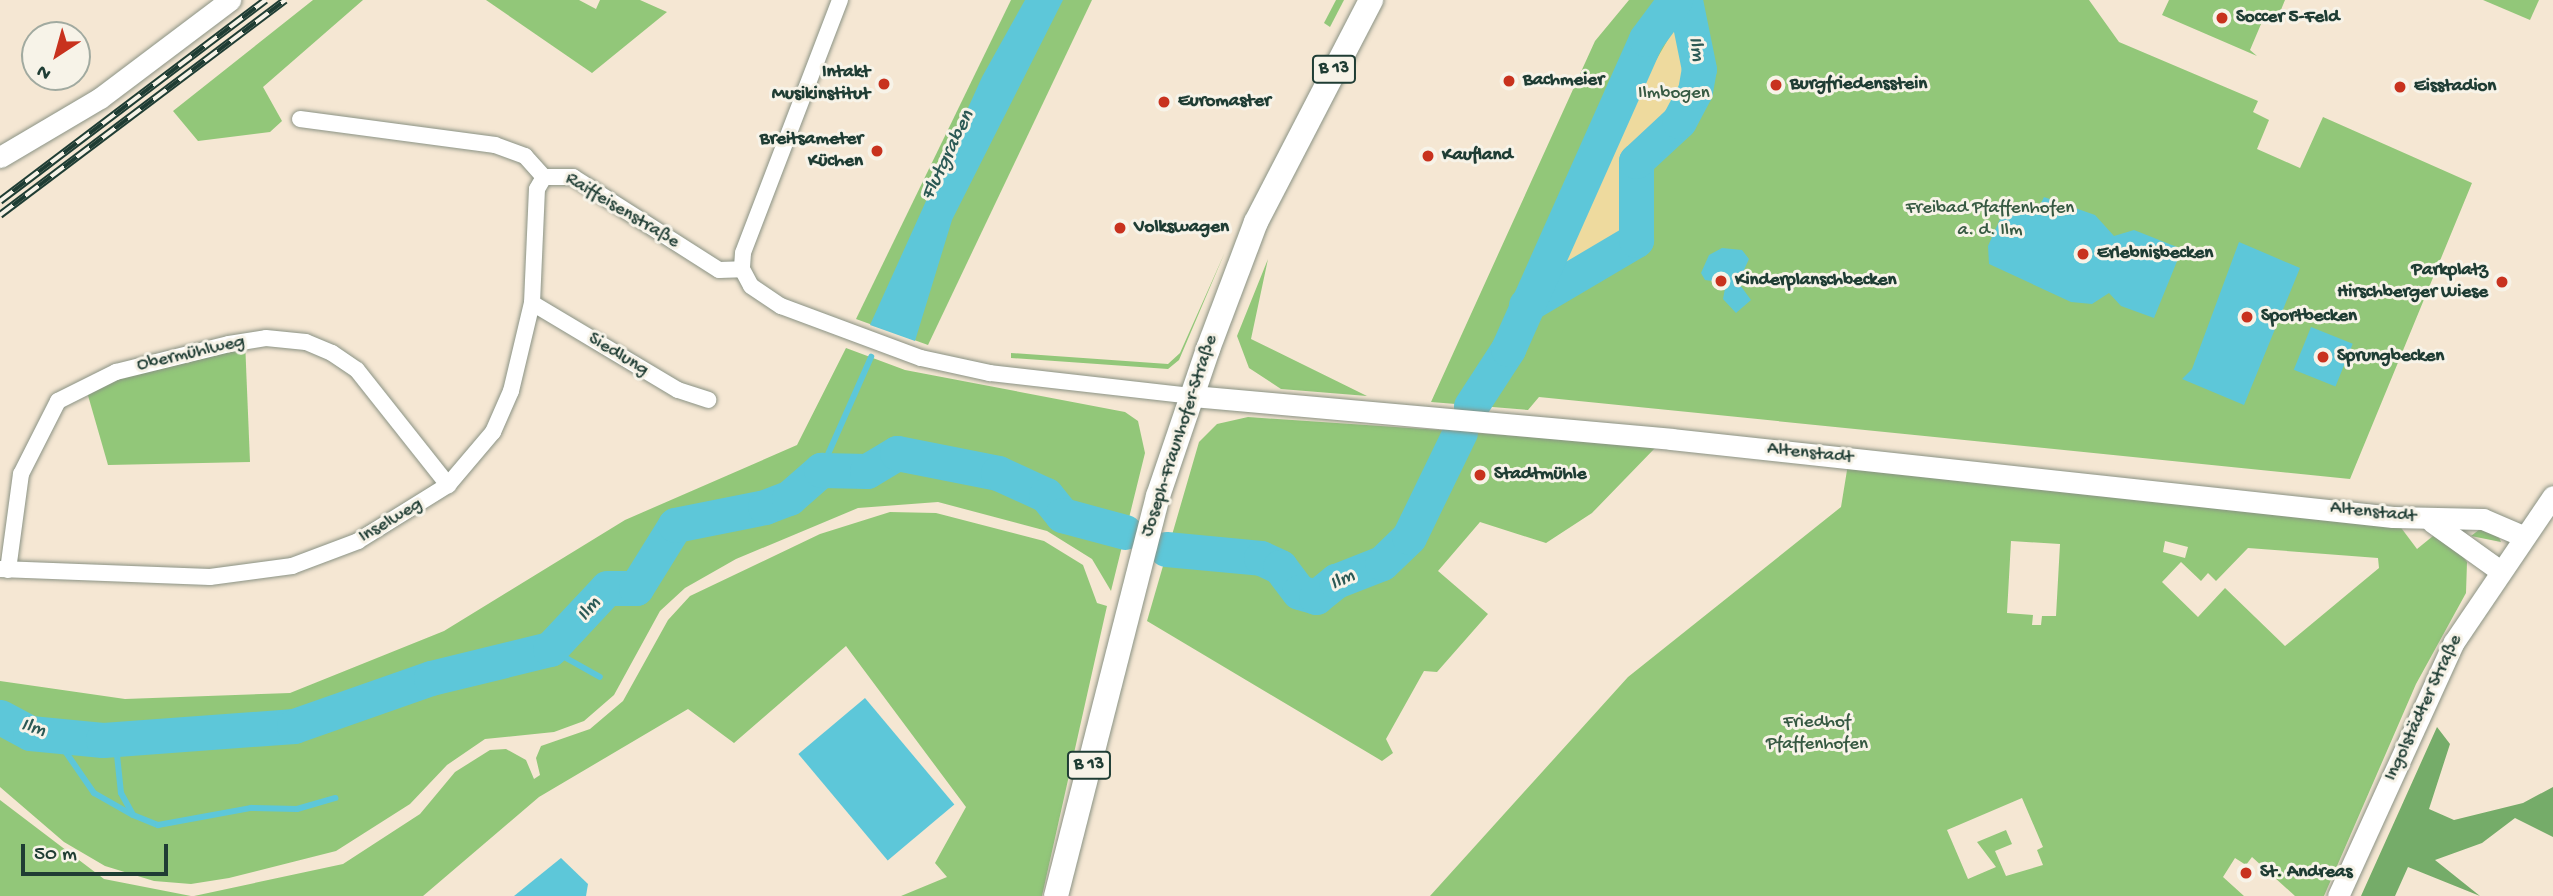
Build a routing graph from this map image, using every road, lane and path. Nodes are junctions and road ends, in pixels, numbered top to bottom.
1 (230, 0) edge
2 (840, 0) edge
3 (1371, 0) edge
4 (300, 119) dead end
5 (0, 157) edge
6 (544, 177) junction
7 (742, 269) junction
8 (532, 303) junction
9 (1192, 396) junction
10 (708, 400) dead end
11 (448, 485) junction
12 (2553, 496) edge
13 (2427, 519) junction
14 (2523, 536) junction
15 (4, 569) edge
16 (2499, 570) junction
17 (1056, 896) edge
18 (2338, 896) edge

1 - 5 street
2 - 7 street
3 - 9 main road, Joseph-Fraunhofer-Straße / B 13
4 - 6 street, Raiffeisenstraße
6 - 7 street, Raiffeisenstraße
6 - 8 street, Inselweg
7 - 9 street
8 - 10 street, Siedlung
8 - 11 street, Inselweg
9 - 13 street, Altenstadt
9 - 17 main road, Joseph-Fraunhofer-Straße / B 13
11 - 15 street, Inselweg
11 - 15 street, Obermühlweg
12 - 14 street, Ingolstädter Straße
13 - 14 street, Altenstadt
13 - 16 street, Altenstadt
14 - 16 street, Ingolstädter Straße
16 - 18 street, Ingolstädter Straße

